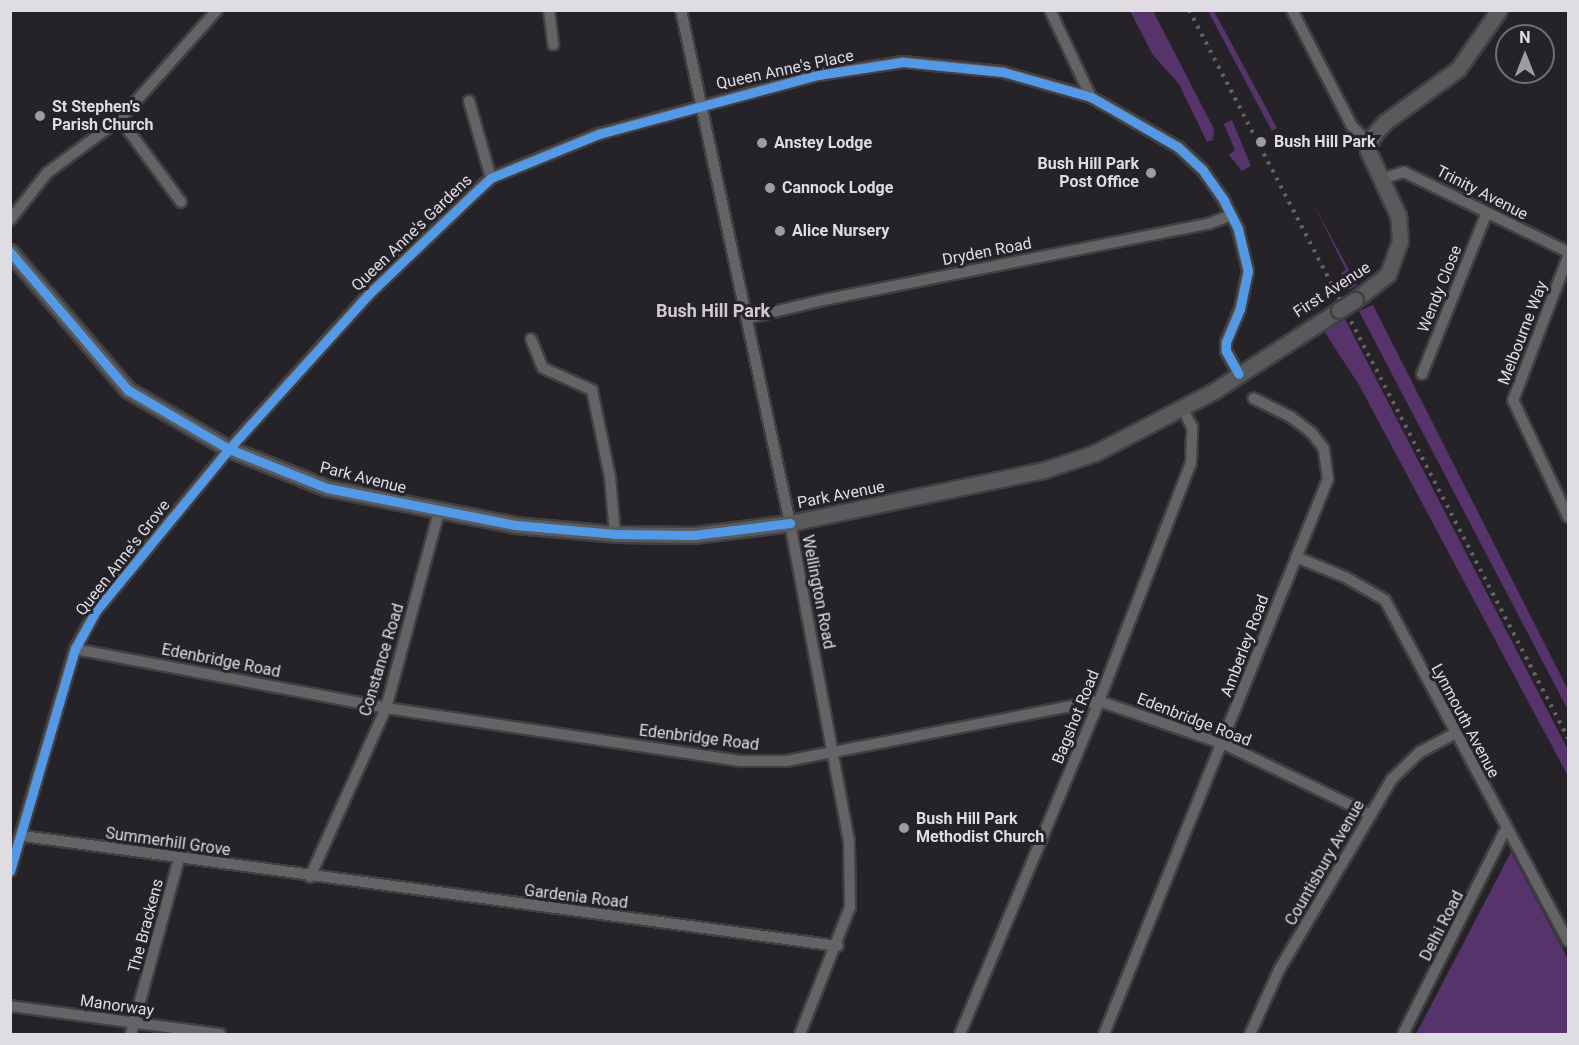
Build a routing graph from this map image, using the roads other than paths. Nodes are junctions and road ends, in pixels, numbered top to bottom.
1 (217, 10) edge
2 (549, 10) edge
3 (681, 10) edge
4 (1050, 10) edge
5 (1292, 10) edge
6 (1499, 10) edge
7 (553, 45) dead end
8 (1091, 97) junction
9 (469, 100) dead end
10 (700, 105) junction
11 (120, 119) junction
12 (1369, 143) junction
13 (491, 178) junction
14 (1381, 179) junction
15 (180, 202) dead end
16 (1231, 215) junction
17 (1486, 215) junction
18 (10, 220) edge
19 (10, 252) edge
20 (1569, 252) edge
21 (1569, 257) edge
22 (748, 318) junction
23 (531, 339) dead end
24 (1239, 374) junction
25 (1422, 374) dead end
26 (1253, 398) dead end
27 (1182, 407) junction
28 (229, 448) junction
29 (439, 512) junction
30 (1568, 514) edge
31 (790, 523) junction
32 (615, 534) junction
33 (1296, 557) junction
34 (75, 649) junction
35 (1099, 701) junction
36 (386, 708) junction
37 (1455, 733) junction
38 (1224, 744) junction
39 (833, 751) junction
40 (1371, 815) junction
41 (1505, 830) junction
42 (23, 836) junction
43 (179, 859) junction
44 (10, 871) edge
45 (310, 877) junction
46 (1569, 941) edge
47 (838, 946) junction
48 (10, 1006) edge
49 (136, 1023) junction
50 (131, 1035) edge
51 (220, 1035) edge
52 (800, 1035) edge
53 (960, 1035) edge
54 (1104, 1035) edge
55 (1250, 1035) edge
56 (1403, 1035) edge

1 - 11 street
2 - 7 street
3 - 10 street, Wellington Road
4 - 8 street
5 - 12 street, First Avenue
6 - 12 street
8 - 10 street, Queen Anne's Place
8 - 16 street, Queen Anne's Place
9 - 13 street
10 - 13 street, Queen Anne's Gardens
10 - 22 street, Wellington Road
11 - 15 street
11 - 18 street
12 - 14 street, First Avenue
13 - 28 street, Queen Anne's Gardens
14 - 17 street, Trinity Avenue
14 - 24 street, First Avenue, bridge
16 - 22 street, Dryden Road
16 - 24 street, Queen Anne's Place
17 - 20 street, Trinity Avenue
17 - 25 street, Wendy Close
19 - 28 street, Park Avenue
21 - 30 street, Melbourne Way
22 - 31 street, Wellington Road
23 - 32 street
24 - 27 street, Park Avenue
26 - 33 street, Amberley Road
27 - 31 street, Park Avenue
27 - 35 street, Bagshot Road
28 - 29 street, Park Avenue
28 - 34 street, Queen Anne's Grove
29 - 32 street, Park Avenue
29 - 36 street, Constance Road
31 - 32 street, Park Avenue
31 - 39 street, Wellington Road
33 - 37 street, Lynmouth Avenue
33 - 38 street, Amberley Road
34 - 36 street, Edenbridge Road
34 - 42 street, Queen Anne's Grove
35 - 38 street, Edenbridge Road
35 - 39 street, Edenbridge Road
35 - 53 street, Bagshot Road
36 - 39 street, Edenbridge Road
36 - 45 street, Constance Road
37 - 40 street, Countisbury Avenue
37 - 41 street, Lynmouth Avenue
38 - 40 street, Edenbridge Road
38 - 54 street, Amberley Road
39 - 47 street, Wellington Road
40 - 55 street, Countisbury Avenue
41 - 46 street, Lynmouth Avenue
41 - 56 street, Delhi Road
42 - 43 street, Summerhill Grove
42 - 44 street, Queen Anne's Grove
43 - 45 street, Summerhill Grove
43 - 49 street, The Brackens
45 - 47 street, Gardenia Road
47 - 52 street, Wellington Road
48 - 49 street, Manorway
49 - 50 street, The Brackens
49 - 51 street, Manorway

